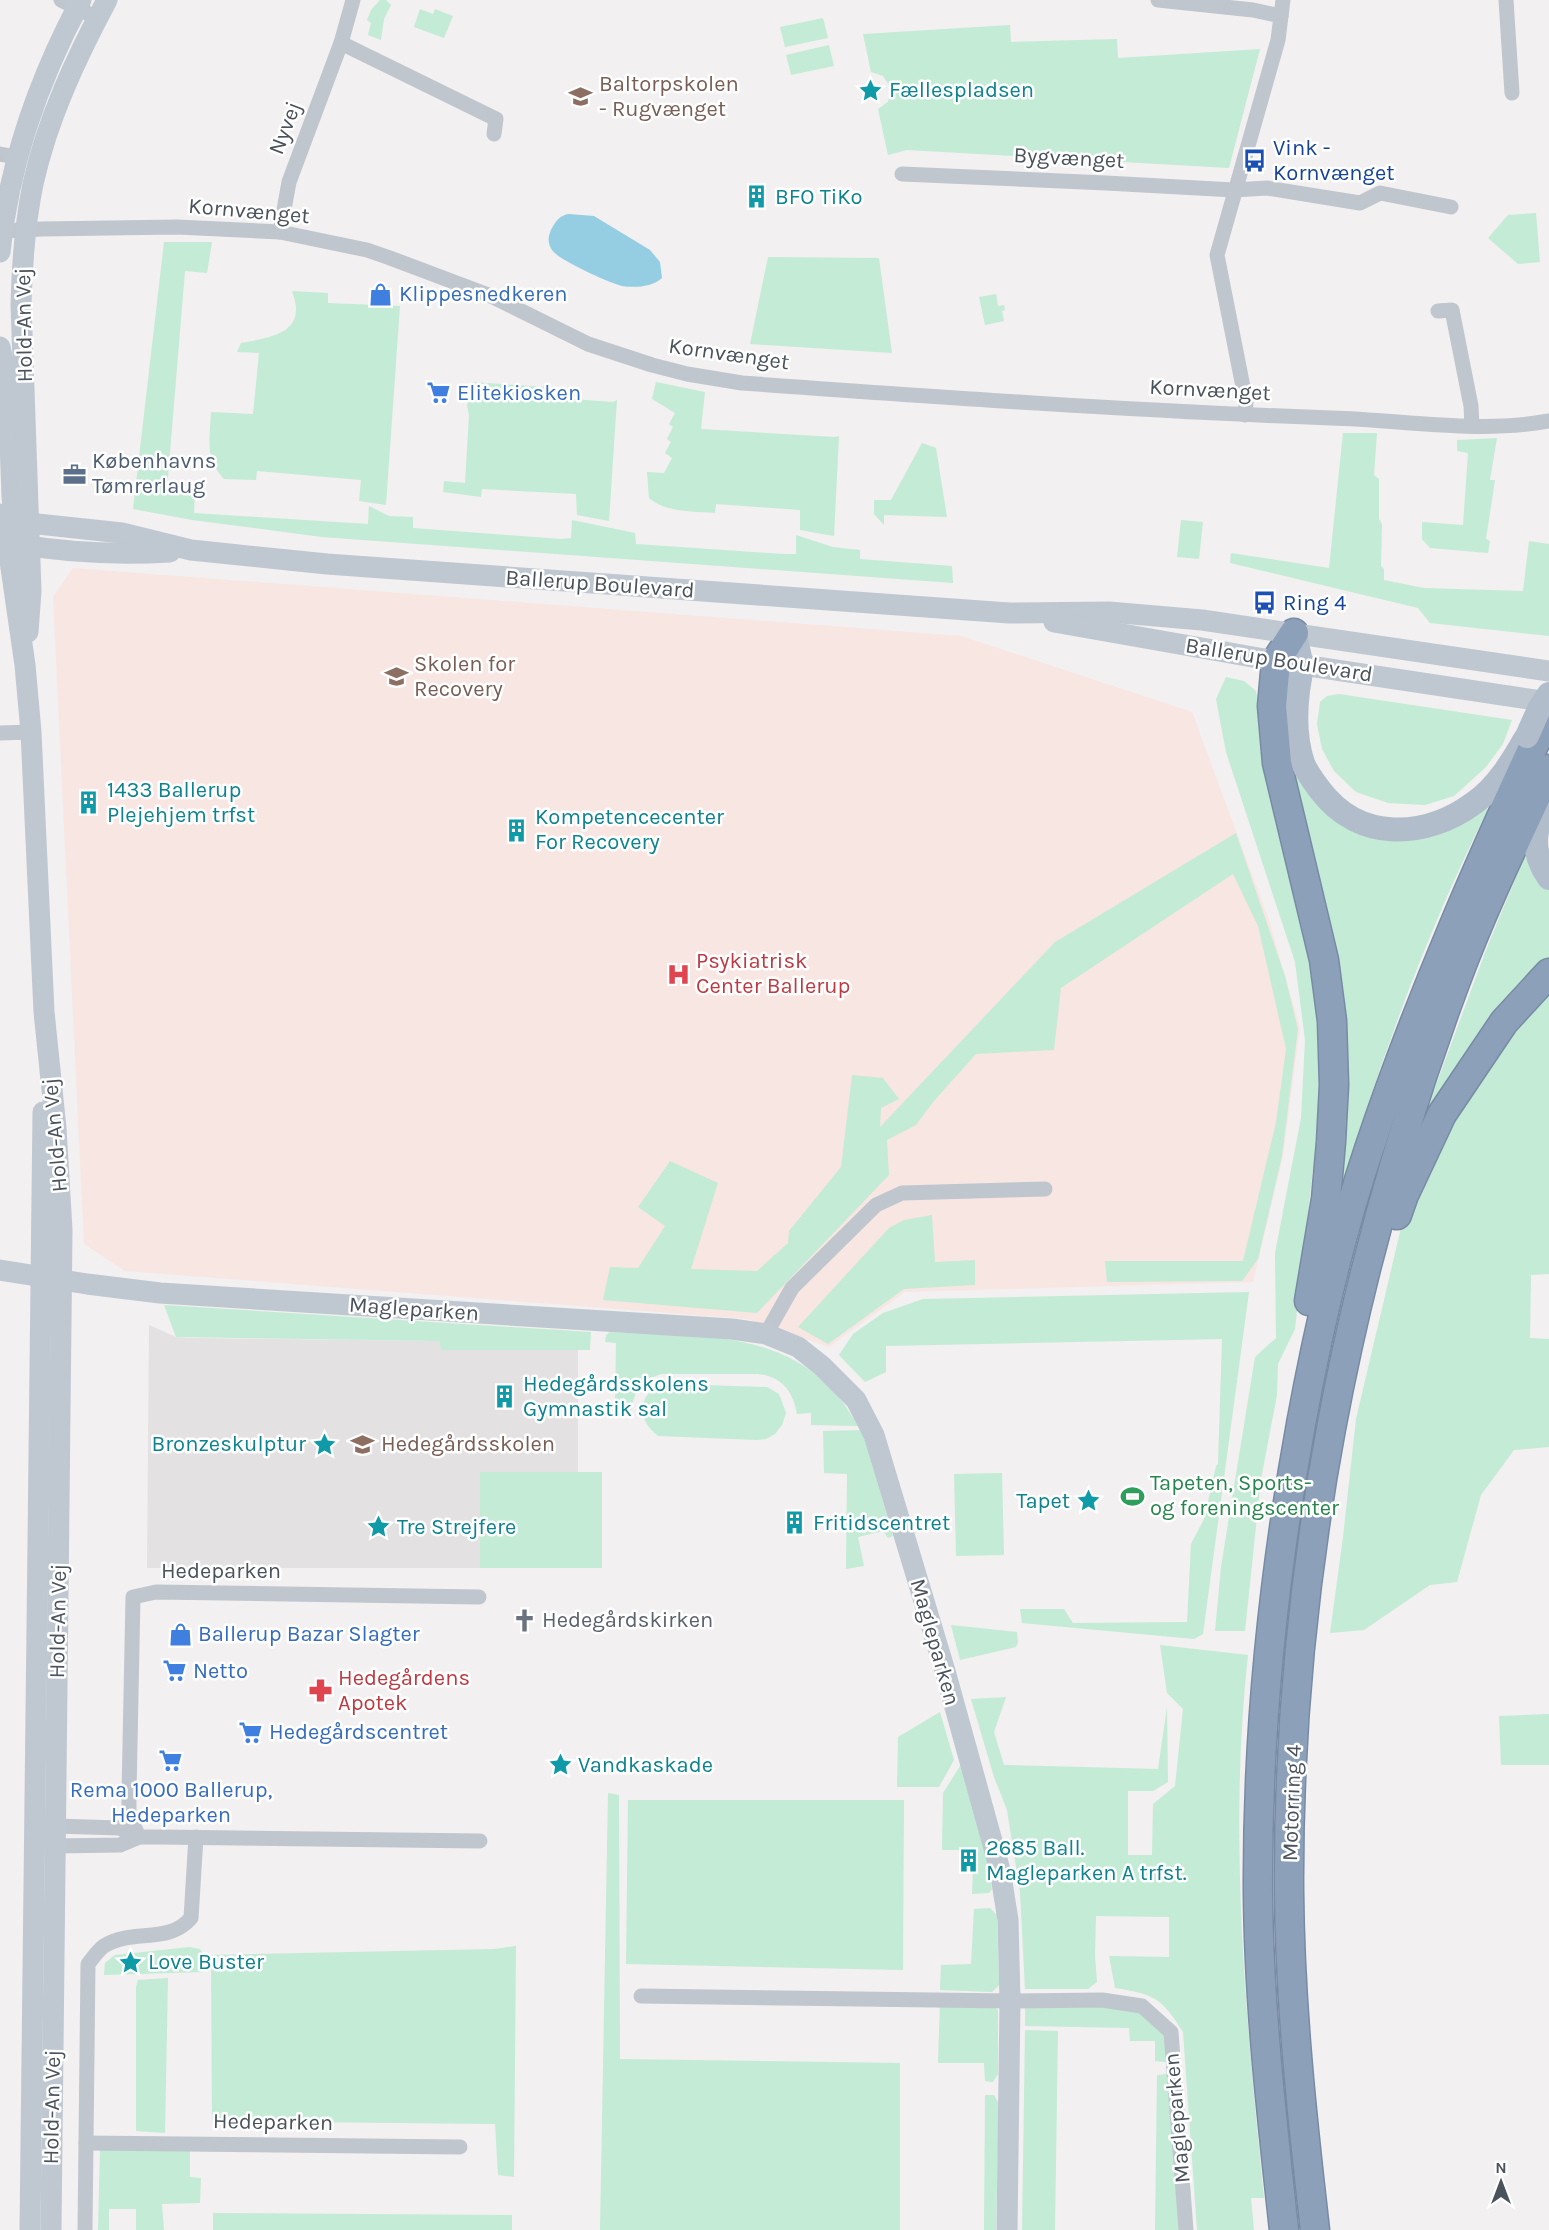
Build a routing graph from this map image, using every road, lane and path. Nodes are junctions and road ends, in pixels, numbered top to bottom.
1 (353, 0) edge
2 (1158, 0) edge
3 (1506, 0) edge
4 (73, 3) edge
5 (1282, 8) edge
6 (102, 9) edge
7 (341, 43) junction
8 (1512, 93) dead end
9 (494, 134) dead end
10 (8, 156) edge
11 (902, 174) dead end
12 (1234, 190) junction
13 (1451, 207) dead end
14 (26, 229) junction
15 (280, 232) junction
16 (1, 242) edge
17 (1438, 311) dead end
18 (0, 347) edge
19 (1245, 415) junction
20 (1549, 422) edge
21 (1472, 426) junction
22 (8, 519) edge
23 (3, 542) edge
24 (29, 546) junction
25 (191, 550) junction
26 (1009, 613) junction
27 (1294, 633) junction
28 (1289, 663) junction
29 (25, 665) junction
30 (1549, 671) edge
31 (1549, 694) edge
32 (1549, 702) edge
33 (1538, 729) edge
34 (31, 732) junction
35 (0, 733) edge
36 (1549, 769) edge
37 (1549, 798) edge
38 (1549, 878) edge
39 (1549, 973) edge
40 (1045, 1189) dead end
41 (0, 1270) edge
42 (52, 1278) junction
43 (766, 1334) junction
44 (1341, 1378) junction
45 (1281, 1544) junction
46 (478, 1598) dead end
47 (34, 1836) junction
48 (55, 1836) junction
49 (139, 1837) junction
50 (196, 1837) junction
51 (480, 1841) dead end
52 (642, 1996) dead end
53 (1010, 2001) junction
54 (86, 2143) junction
55 (460, 2147) dead end
56 (30, 2230) edge
57 (51, 2230) edge
58 (86, 2230) edge
59 (1007, 2230) edge
60 (1186, 2230) edge
61 (1284, 2230) edge
62 (1315, 2230) edge

1 - 7 street, Nyvej
2 - 5 street
3 - 8 street
4 - 6 street
4 - 10 street
5 - 12 street
6 - 14 street, Hold-An Vej
7 - 9 street
7 - 15 street, Nyvej
10 - 16 street
11 - 12 street, Bygvænget
12 - 13 street, Bygvænget
12 - 19 street
14 - 15 street, Kornvænget
14 - 16 street, Kornvænget
14 - 22 street, Hold-An Vej
15 - 19 street, Kornvænget
17 - 21 street
18 - 22 street
19 - 21 street, Kornvænget
20 - 21 street, Kornvænget
22 - 23 street, Hold-An Vej
22 - 24 street, Hold-An Vej
22 - 25 street, Ballerup Boulevard
23 - 24 street, Ballerup Boulevard
23 - 29 street, Hold-An Vej
24 - 25 street, Ballerup Boulevard
24 - 29 street, Hold-An Vej
25 - 26 street, Ballerup Boulevard
26 - 27 street, Ballerup Boulevard
26 - 28 street, Ballerup Boulevard
27 - 28 highway
27 - 30 street, Ballerup Boulevard
28 - 32 street, Ballerup Boulevard
28 - 33 main road
28 - 45 highway
29 - 34 street, Hold-An Vej
31 - 33 main road, bridge
33 - 45 highway
34 - 35 street
34 - 42 street, Hold-An Vej
36 - 44 highway
37 - 38 main road
39 - 44 highway
40 - 43 street
41 - 42 street, Magleparken
42 - 43 street, Magleparken
42 - 47 street, Hold-An Vej
42 - 48 street, Hold-An Vej
43 - 53 street, Magleparken
44 - 62 highway, Motorring 4
45 - 61 highway, Motorring 4
46 - 49 street, Hedeparken
47 - 48 street
47 - 56 street, Hold-An Vej
48 - 49 street
48 - 57 street, Hold-An Vej
49 - 50 street
50 - 51 street
50 - 54 street
52 - 53 street, Magleparken
53 - 59 street, Magleparken
53 - 60 street, Magleparken
54 - 55 street, Hedeparken
54 - 58 street

